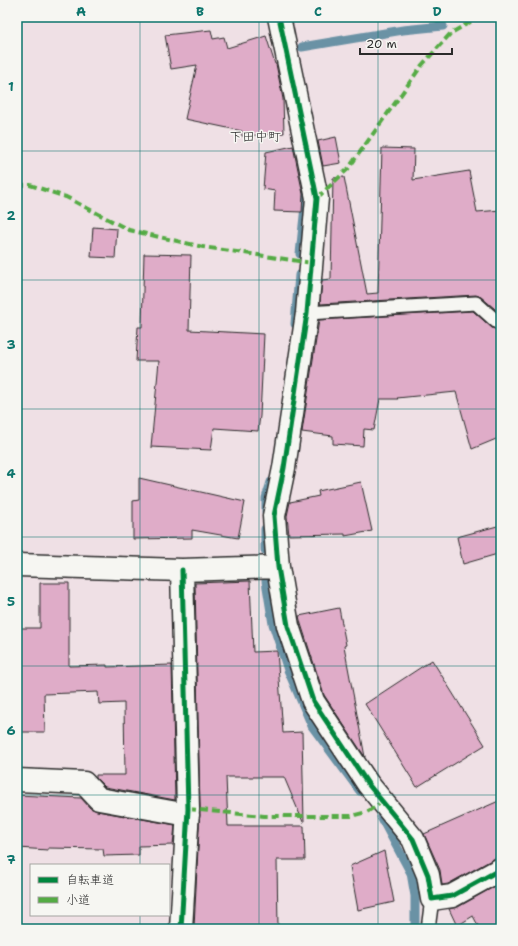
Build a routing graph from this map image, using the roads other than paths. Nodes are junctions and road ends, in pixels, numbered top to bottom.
1 (279, 17) edge
2 (307, 313) junction
3 (501, 322) edge
4 (17, 564) edge
5 (278, 567) junction
6 (182, 570) junction
7 (17, 780) edge
8 (188, 815) junction
9 (501, 869) edge
10 (432, 899) junction
11 (181, 929) edge
12 (428, 929) edge

1 - 2 street
2 - 3 lane
2 - 5 street
4 - 6 street
5 - 6 street
5 - 10 street
6 - 8 street
7 - 8 street
8 - 11 street
9 - 10 street
10 - 12 lane

